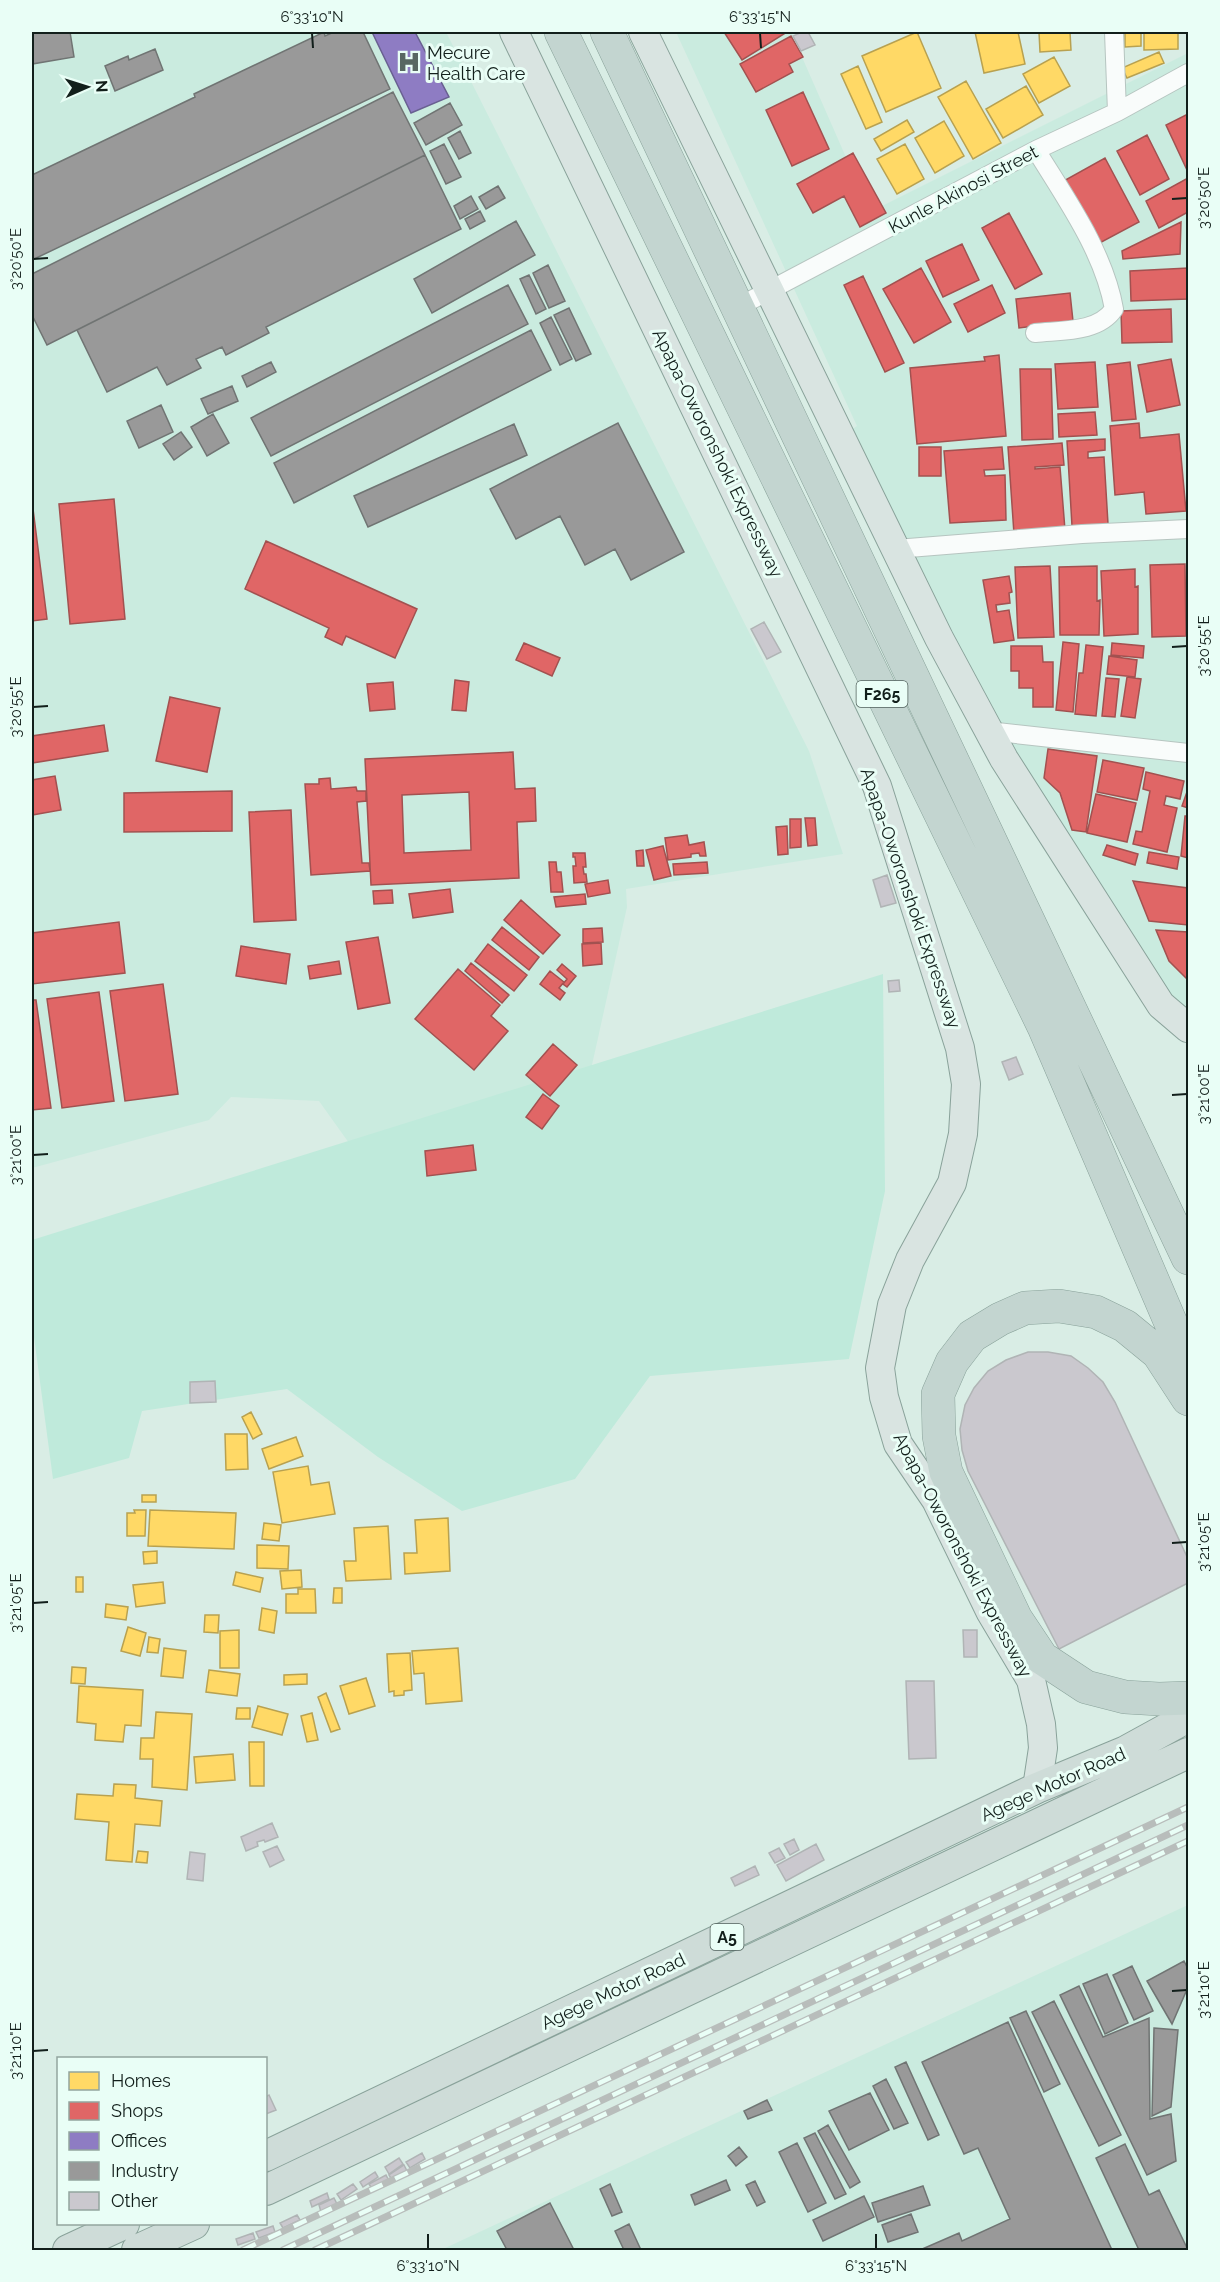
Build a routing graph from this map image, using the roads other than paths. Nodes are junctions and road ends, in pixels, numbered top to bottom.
1 (514, 32) edge
2 (561, 32) edge
3 (607, 32) edge
4 (643, 32) edge
5 (1114, 32) edge
6 (1188, 73) edge
7 (1117, 112) junction
8 (1036, 150) junction
9 (769, 290) junction
10 (738, 307) junction
11 (1035, 333) dead end
12 (1188, 529) edge
13 (896, 549) junction
14 (988, 731) junction
15 (1188, 753) edge
16 (1188, 1028) edge
17 (1188, 1258) edge
18 (1188, 1363) edge
19 (1188, 1399) edge
20 (1188, 1698) edge
21 (1188, 1717) edge
22 (1188, 1752) edge
23 (1037, 1788) junction
24 (672, 1963) junction
25 (689, 1988) junction
26 (267, 2156) edge
27 (267, 2190) edge
28 (120, 2225) edge
29 (190, 2225) edge
30 (68, 2250) edge
31 (137, 2250) edge

1 - 23 main road, Apapa-Oworonshoki Expressway
2 - 18 highway, F265
3 - 10 highway, F265
4 - 9 main road
5 - 7 street
6 - 7 street, Kunle Akinosi Street
7 - 8 street, Kunle Akinosi Street
8 - 9 street, Kunle Akinosi Street
8 - 11 street
9 - 10 street, Kunle Akinosi Street
9 - 13 main road
10 - 17 highway, F265
12 - 13 street
13 - 14 main road
14 - 15 street
14 - 16 main road
19 - 20 highway
21 - 23 highway, Agege Motor Road / A5
22 - 25 highway, Agege Motor Road / A5
23 - 24 highway, Agege Motor Road / A5
24 - 25 highway
24 - 26 highway, Agege Motor Road / A5
25 - 27 highway, Agege Motor Road / A5
28 - 30 highway
29 - 31 highway

